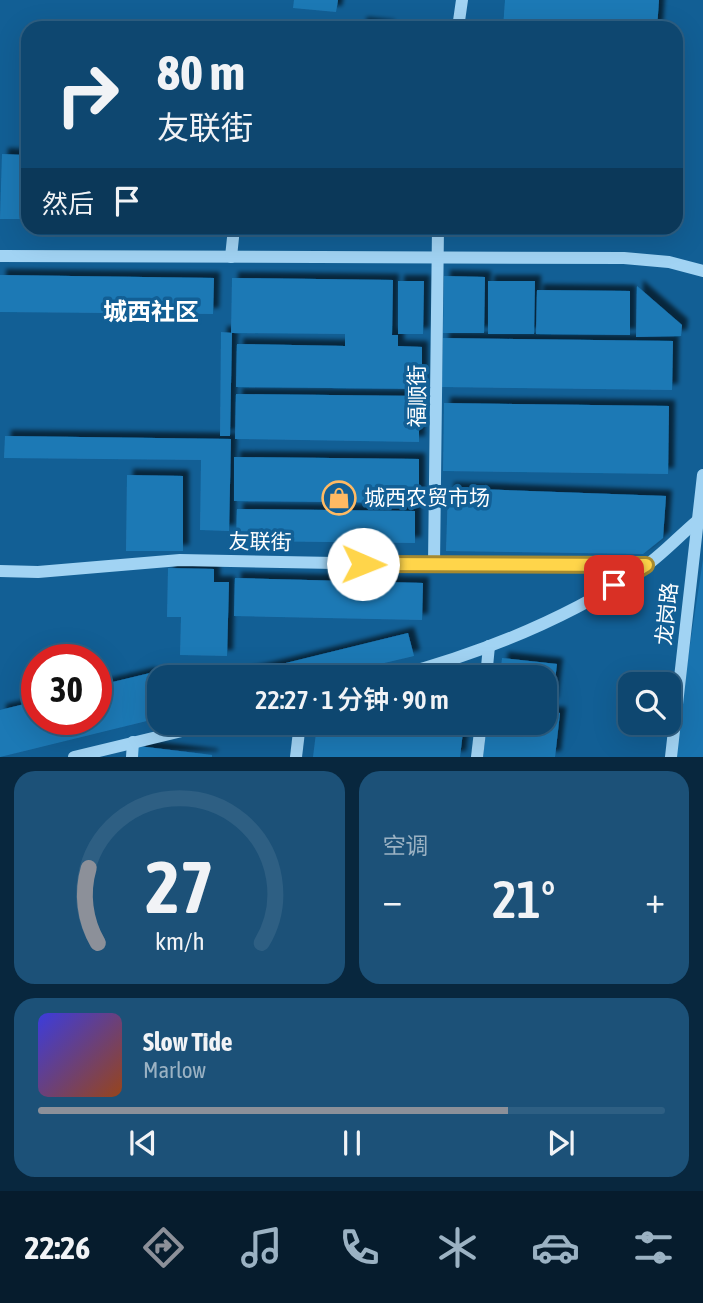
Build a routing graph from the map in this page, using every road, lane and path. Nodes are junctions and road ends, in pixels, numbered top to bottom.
1 (462, 0) edge
2 (459, 21) edge
3 (233, 235) edge
4 (438, 235) edge
5 (0, 256) edge
6 (231, 257) junction
7 (437, 258) junction
8 (703, 271) edge
9 (703, 475) edge
10 (697, 521) junction
11 (435, 564) junction
12 (646, 565) junction
13 (0, 571) edge
14 (489, 646) junction
15 (430, 665) edge
16 (487, 665) edge
17 (164, 735) edge
18 (299, 735) edge
19 (480, 735) edge
20 (134, 742) junction
21 (74, 757) edge
22 (132, 757) edge
23 (296, 757) edge
24 (477, 757) edge
25 (671, 757) edge

1 - 2 street
3 - 6 street
4 - 7 street, 福顺街
5 - 6 street
6 - 7 street
7 - 8 street
7 - 11 street, 福顺街
9 - 10 street, 龙岗路
10 - 12 street
10 - 25 street, 龙岗路
11 - 12 street, 友联街
11 - 13 street, 友联街
12 - 14 street
14 - 15 street
14 - 16 street
17 - 20 street
18 - 23 street
19 - 24 street
20 - 21 street
20 - 22 street

